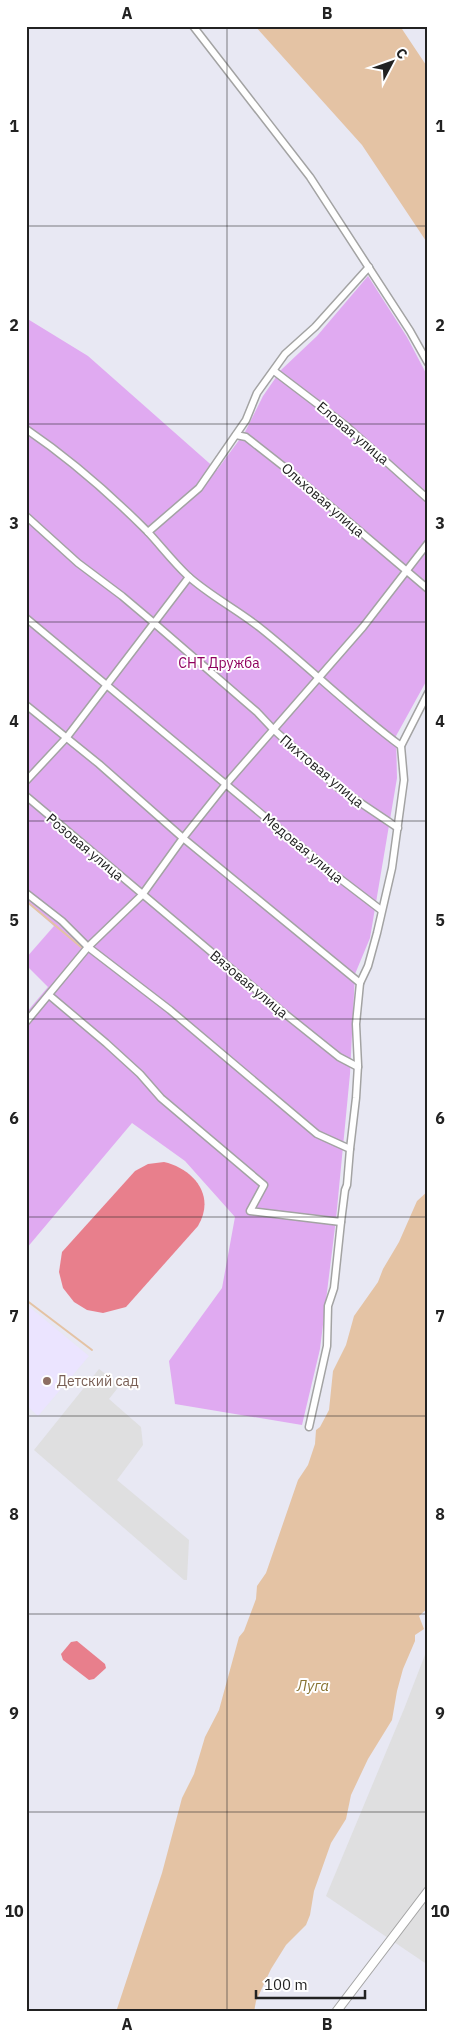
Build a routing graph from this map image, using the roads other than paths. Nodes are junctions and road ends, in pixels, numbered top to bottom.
1 (193, 26) edge
2 (369, 267) junction
3 (428, 363) edge
4 (274, 371) junction
5 (26, 429) edge
6 (236, 435) junction
7 (428, 499) edge
8 (26, 516) edge
9 (148, 532) junction
10 (428, 543) edge
11 (406, 572) junction
12 (189, 577) junction
13 (428, 589) edge
14 (26, 618) edge
15 (154, 623) junction
16 (319, 676) junction
17 (108, 685) junction
18 (428, 693) edge
19 (26, 705) edge
20 (272, 729) junction
21 (67, 737) junction
22 (401, 746) junction
23 (26, 782) edge
24 (226, 784) junction
25 (26, 796) edge
26 (398, 828) junction
27 (183, 838) junction
28 (26, 892) edge
29 (143, 896) junction
30 (381, 910) junction
31 (88, 947) junction
32 (360, 983) junction
33 (48, 995) junction
34 (26, 1022) edge
35 (358, 1067) junction
36 (350, 1149) junction
37 (341, 1222) junction
38 (309, 1427) dead end
39 (428, 1891) edge
40 (336, 2012) edge

1 - 2 street
2 - 3 street
2 - 4 street
4 - 6 street
4 - 7 street, Еловая улица
5 - 9 street
6 - 9 street
6 - 11 street, Ольховая улица
8 - 15 street, Пихтовая улица
9 - 12 street
10 - 11 street
11 - 13 street, Ольховая улица
11 - 16 street
12 - 15 street
12 - 16 street
14 - 17 street, Медовая улица
15 - 17 street
15 - 20 street, Пихтовая улица
16 - 20 street
16 - 22 street
17 - 21 street
17 - 24 street, Медовая улица
18 - 22 street
19 - 21 street
20 - 24 street
20 - 26 street, Пихтовая улица
21 - 23 street
21 - 27 street
22 - 26 street
24 - 27 street
24 - 30 street, Медовая улица
25 - 29 street, Розовая улица
26 - 30 street
27 - 29 street
27 - 32 street
28 - 31 street
29 - 31 street
29 - 35 street, Вязовая улица
30 - 32 street
31 - 33 street
31 - 36 street
32 - 35 street
33 - 34 street
33 - 37 street
35 - 36 street
36 - 37 street
37 - 38 street
39 - 40 street

